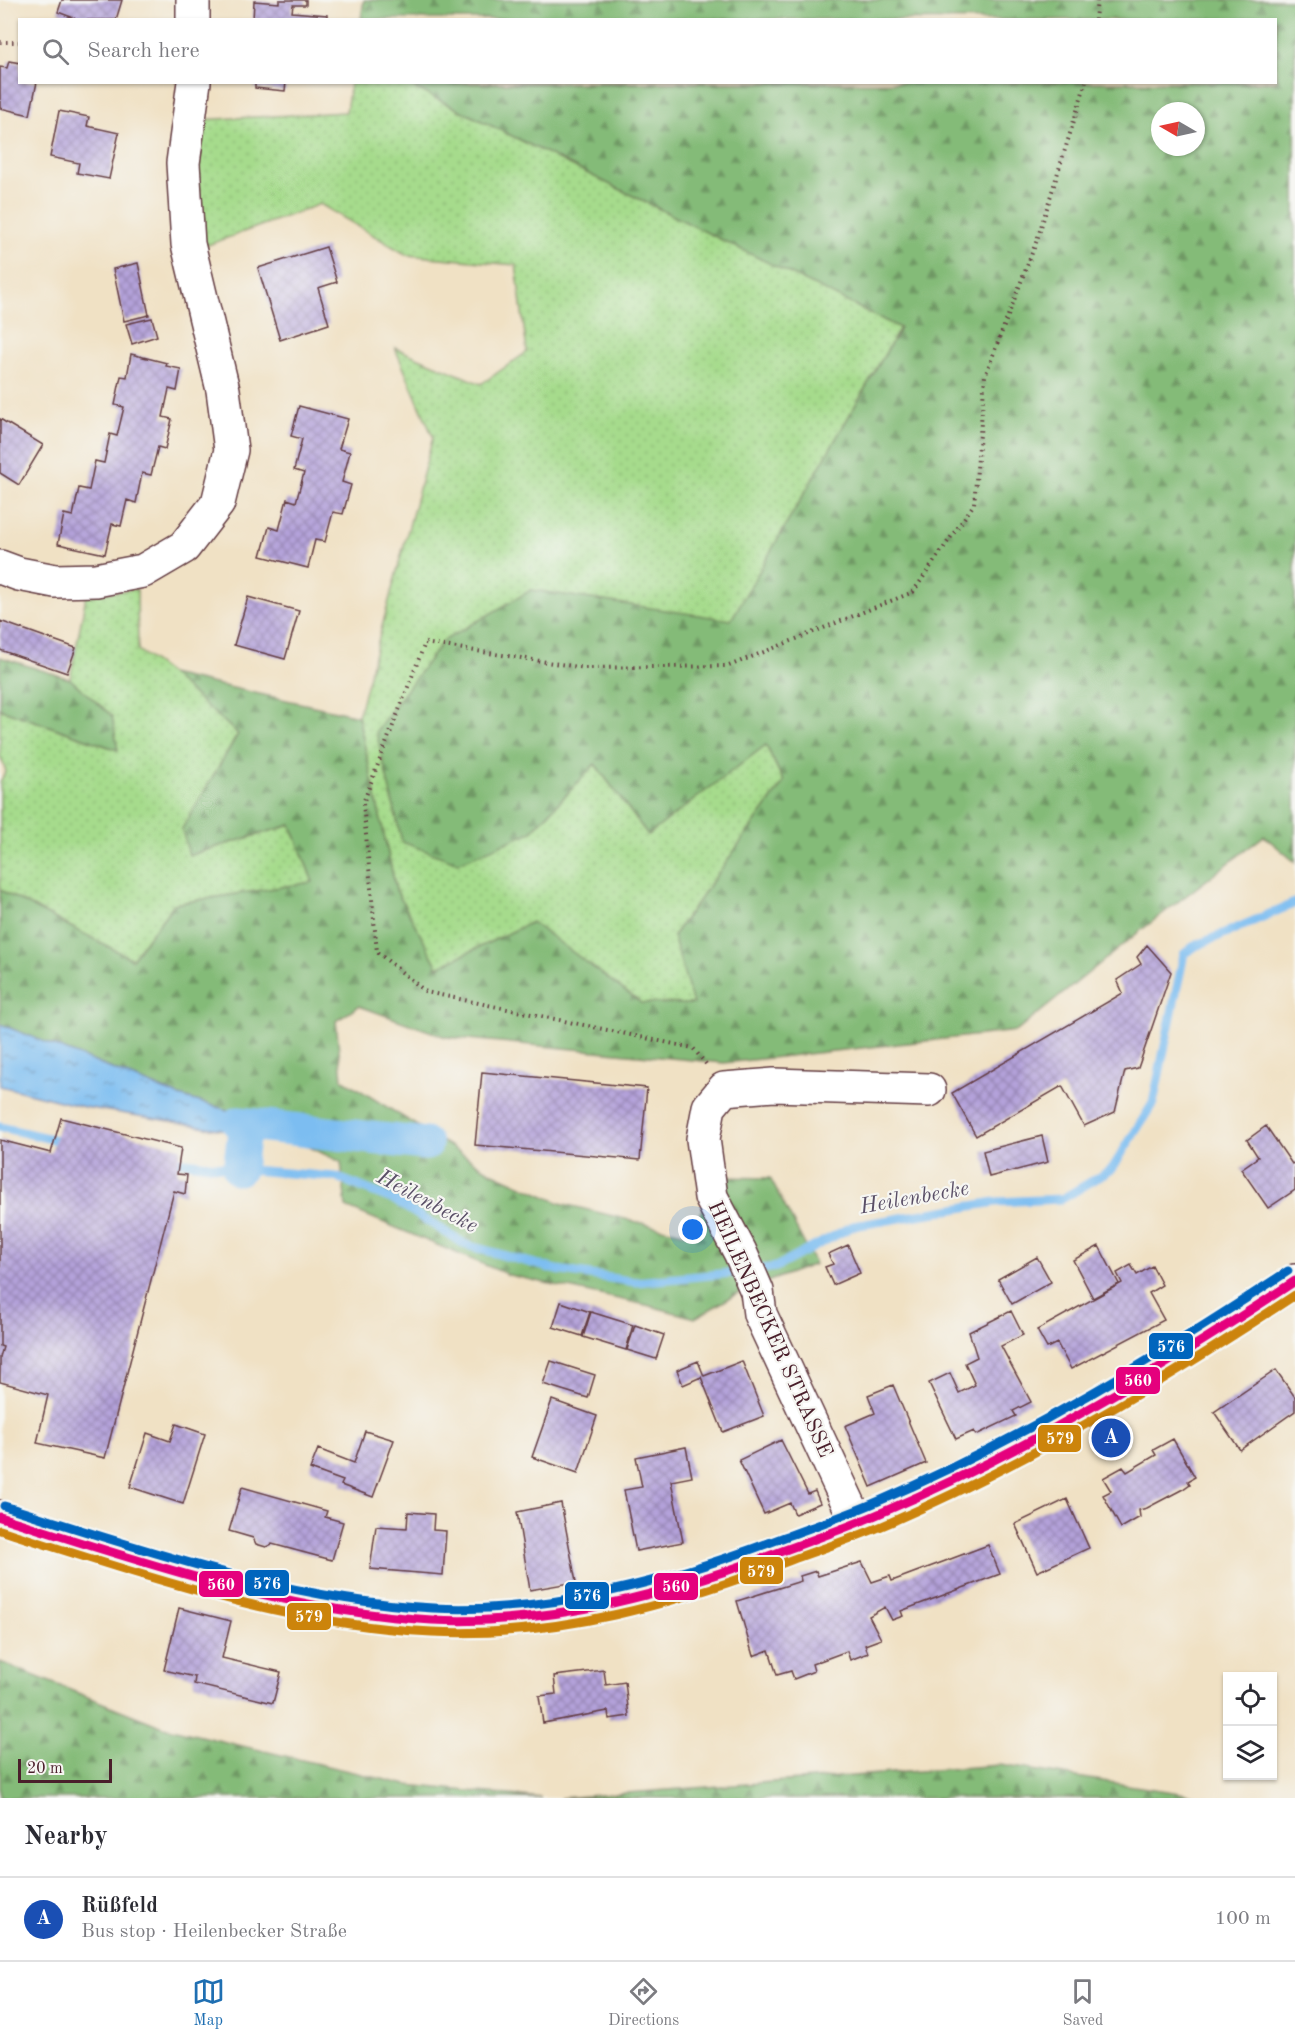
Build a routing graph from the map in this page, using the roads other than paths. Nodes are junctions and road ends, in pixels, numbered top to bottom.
1 (193, 0) edge
2 (193, 18) edge
3 (194, 84) edge
4 (0, 567) edge
5 (929, 1090) dead end
6 (1295, 1281) edge
7 (0, 1517) edge
8 (857, 1522) junction

1 - 2 street
3 - 4 street
5 - 8 street, HEILENBECKER STRASSE
6 - 8 street
7 - 8 street

